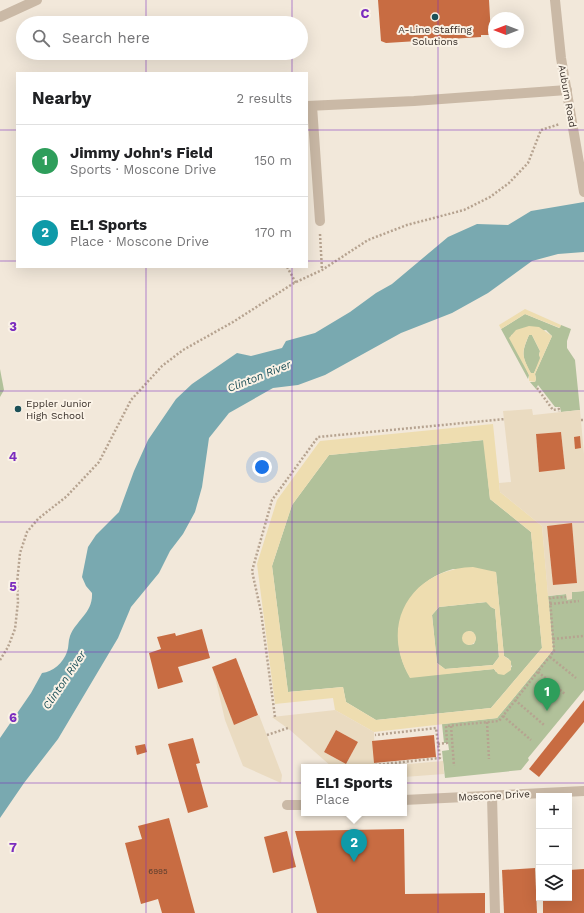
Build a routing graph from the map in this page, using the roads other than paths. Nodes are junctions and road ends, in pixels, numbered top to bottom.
1 (36, 0) edge
2 (555, 0) edge
3 (0, 18) edge
4 (568, 90) junction
5 (310, 106) edge
6 (584, 192) edge
7 (320, 221) road end
8 (584, 790) edge
9 (492, 796) junction
10 (407, 800) edge
11 (286, 805) dead end
12 (301, 805) edge
13 (495, 913) edge

1 - 3 street
2 - 4 street, Auburn Road
4 - 5 street
4 - 6 street, Auburn Road
5 - 7 street
8 - 9 street, Moscone Drive
9 - 10 street, Moscone Drive
9 - 13 street
11 - 12 street

